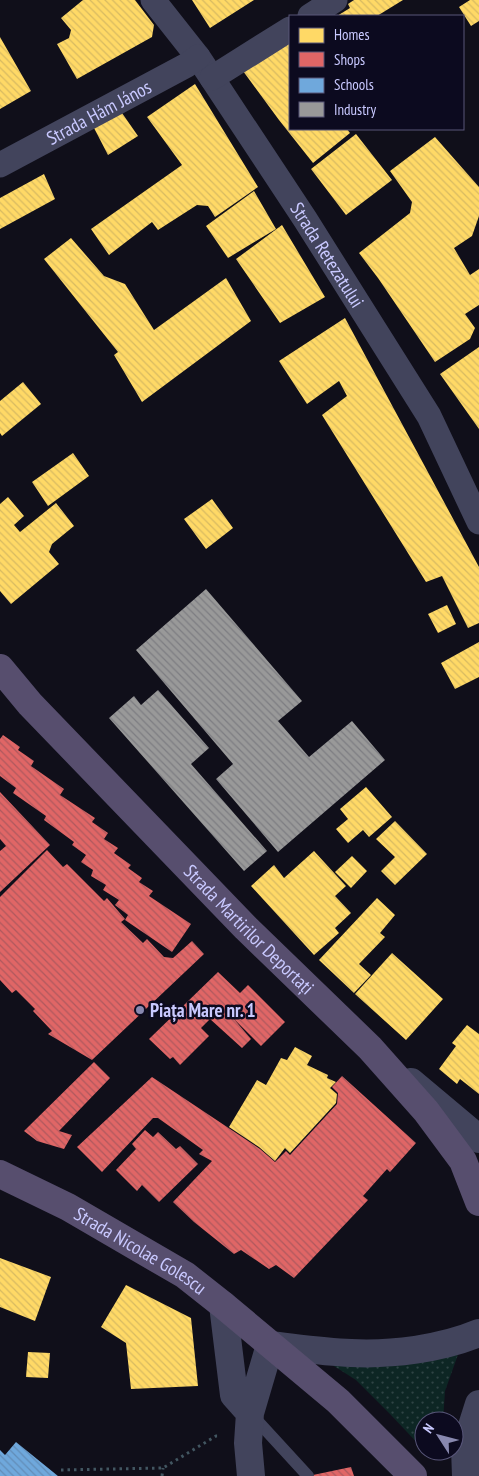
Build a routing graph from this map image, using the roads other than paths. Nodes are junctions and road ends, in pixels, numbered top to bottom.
1 (153, 0) edge
2 (335, 0) edge
3 (312, 15) edge
4 (289, 29) edge
5 (198, 57) junction
6 (212, 78) junction
7 (0, 165) edge
8 (479, 522) edge
9 (0, 668) edge
10 (370, 1048) junction
11 (479, 1139) edge
12 (0, 1174) edge
13 (479, 1202) edge
14 (223, 1305) junction
15 (479, 1333) edge
16 (270, 1345) junction
17 (479, 1404) edge
18 (250, 1413) junction
19 (250, 1476) edge
20 (308, 1476) edge
21 (413, 1476) edge
22 (466, 1476) edge

1 - 5 street, Strada Retezatului
2 - 3 street
4 - 6 street
5 - 6 street, Strada Retezatului
5 - 7 street, Strada Hám János
6 - 8 street, Strada Retezatului
9 - 10 main road, Strada Martirilor Deportați
10 - 11 street
10 - 13 main road, Strada Martirilor Deportați
12 - 14 main road, Strada Nicolae Golescu
14 - 16 main road, Strada Nicolae Golescu
14 - 18 street
15 - 16 street
16 - 18 street
16 - 21 main road, Strada Nicolae Golescu
17 - 22 street
18 - 19 street
18 - 20 lane

